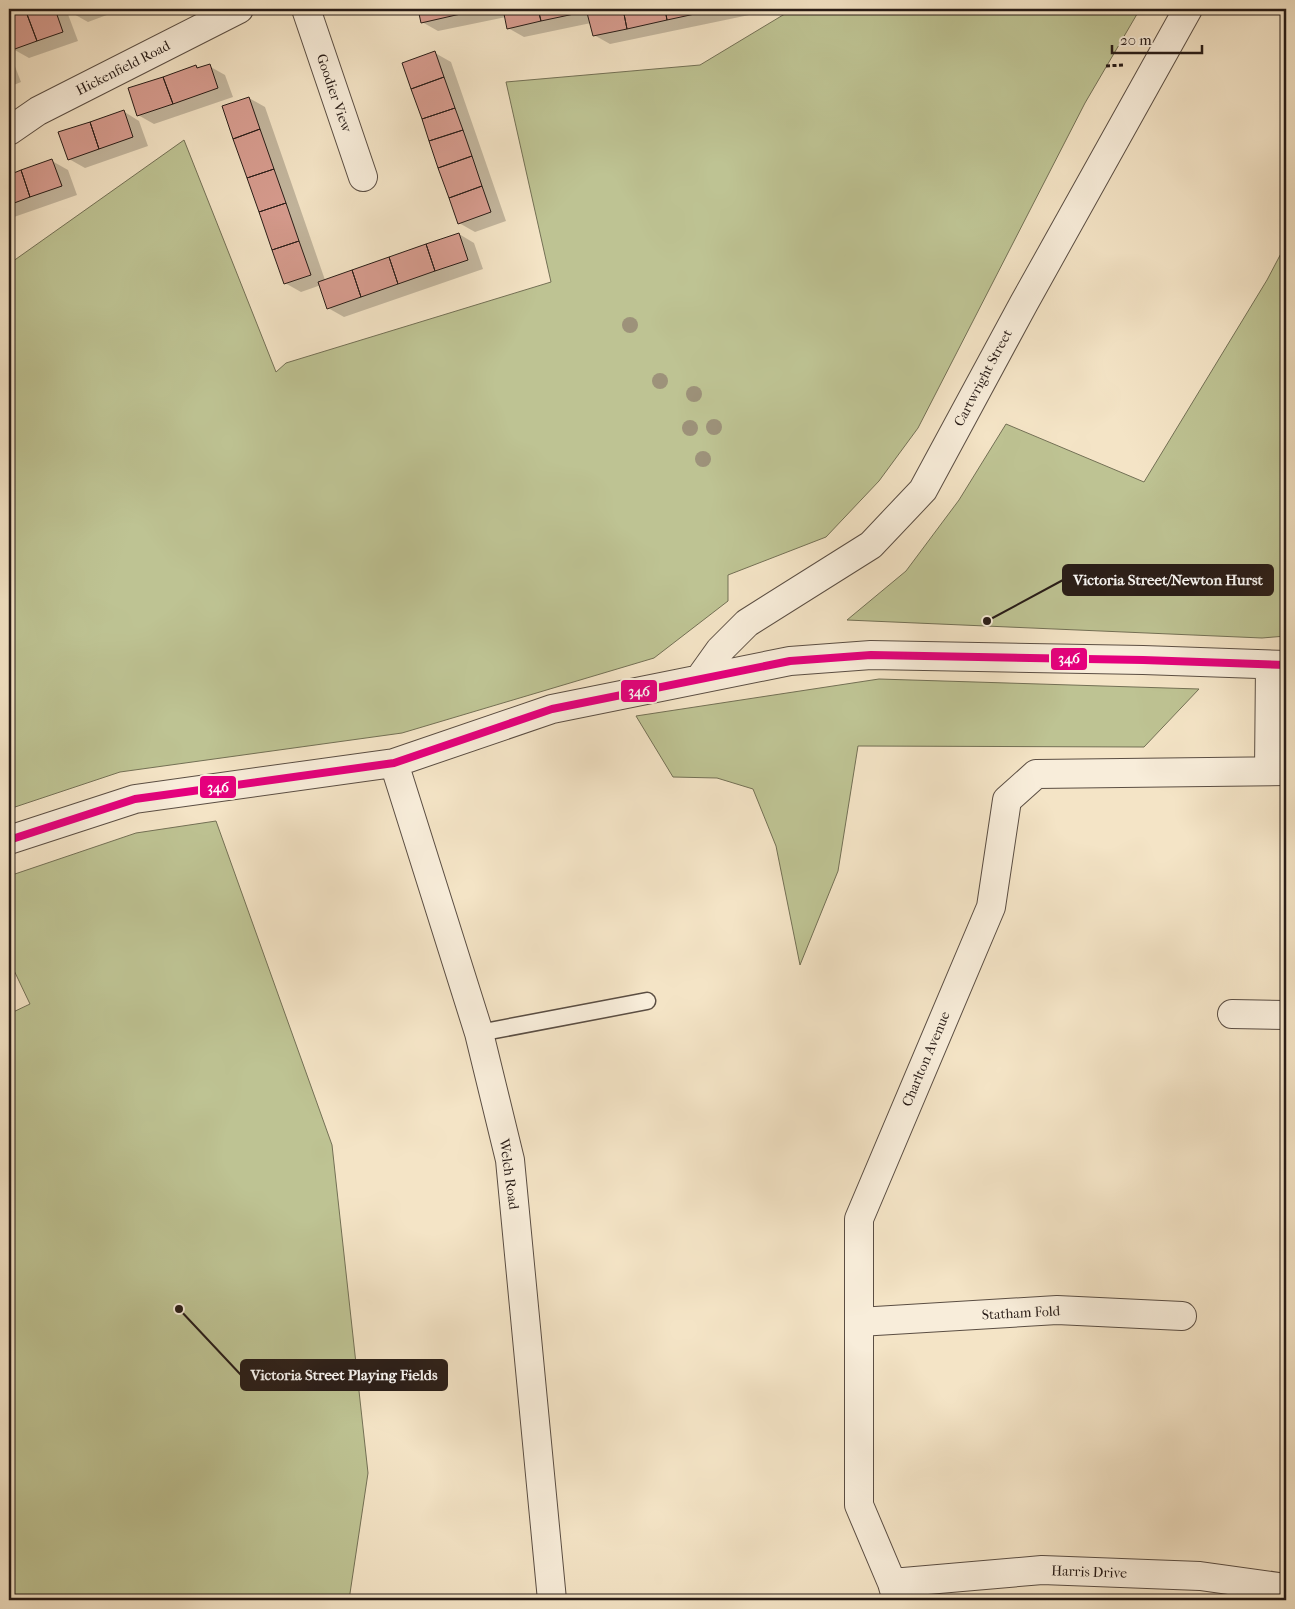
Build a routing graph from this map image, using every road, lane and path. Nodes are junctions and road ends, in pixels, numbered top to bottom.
1 (239, 9) edge
2 (306, 9) edge
3 (1188, 9) edge
4 (9, 131) edge
5 (363, 177) dead end
6 (1278, 665) edge
7 (700, 678) junction
8 (394, 763) junction
9 (1277, 771) edge
10 (9, 840) edge
11 (647, 1001) dead end
12 (1232, 1014) dead end
13 (1286, 1015) edge
14 (478, 1034) junction
15 (1182, 1316) dead end
16 (859, 1322) junction
17 (1286, 1588) edge
18 (895, 1592) edge
19 (552, 1600) edge

1 - 4 street, Hickenfield Road
2 - 5 street, Goodier View
3 - 7 street, Cartwright Street
6 - 7 street
6 - 9 street
7 - 8 street
8 - 10 street
8 - 14 street, Welch Road
9 - 16 street, Charlton Avenue
11 - 14 lane
12 - 13 street
14 - 19 street, Welch Road
15 - 16 street, Statham Fold
16 - 18 street, Charlton Avenue
17 - 18 street, Harris Drive

